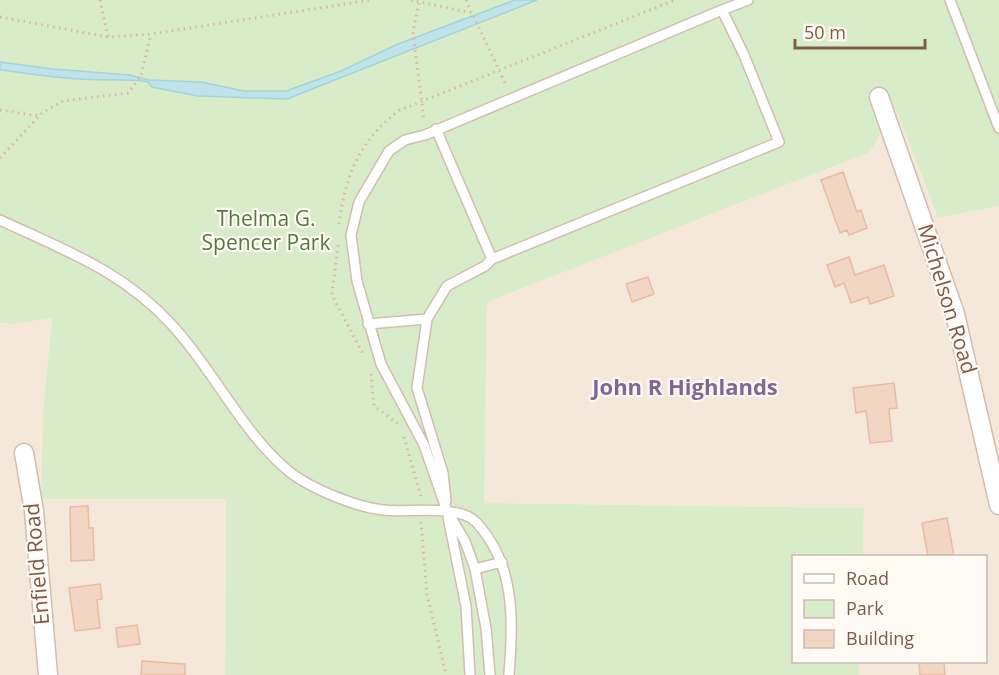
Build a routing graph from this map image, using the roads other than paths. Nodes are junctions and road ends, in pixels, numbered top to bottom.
1 (748, 0) edge
2 (950, 0) edge
3 (722, 10) junction
4 (879, 96) dead end
5 (999, 128) edge
6 (436, 129) junction
7 (0, 220) edge
8 (492, 259) junction
9 (427, 319) junction
10 (368, 324) junction
11 (24, 453) dead end
12 (999, 505) edge
13 (447, 511) junction
14 (502, 562) junction
15 (475, 569) junction
16 (48, 675) edge
17 (470, 675) edge
18 (490, 675) edge
19 (509, 675) edge

1 - 3 lane
2 - 5 lane
3 - 6 lane
3 - 8 lane
4 - 12 street, Michelson Road
6 - 8 lane
6 - 10 lane
7 - 13 lane
8 - 9 lane
9 - 10 lane
9 - 13 lane
10 - 13 lane
11 - 16 street, Enfield Road
13 - 14 lane
13 - 15 lane
13 - 17 lane
14 - 15 lane
14 - 19 lane
15 - 18 lane

